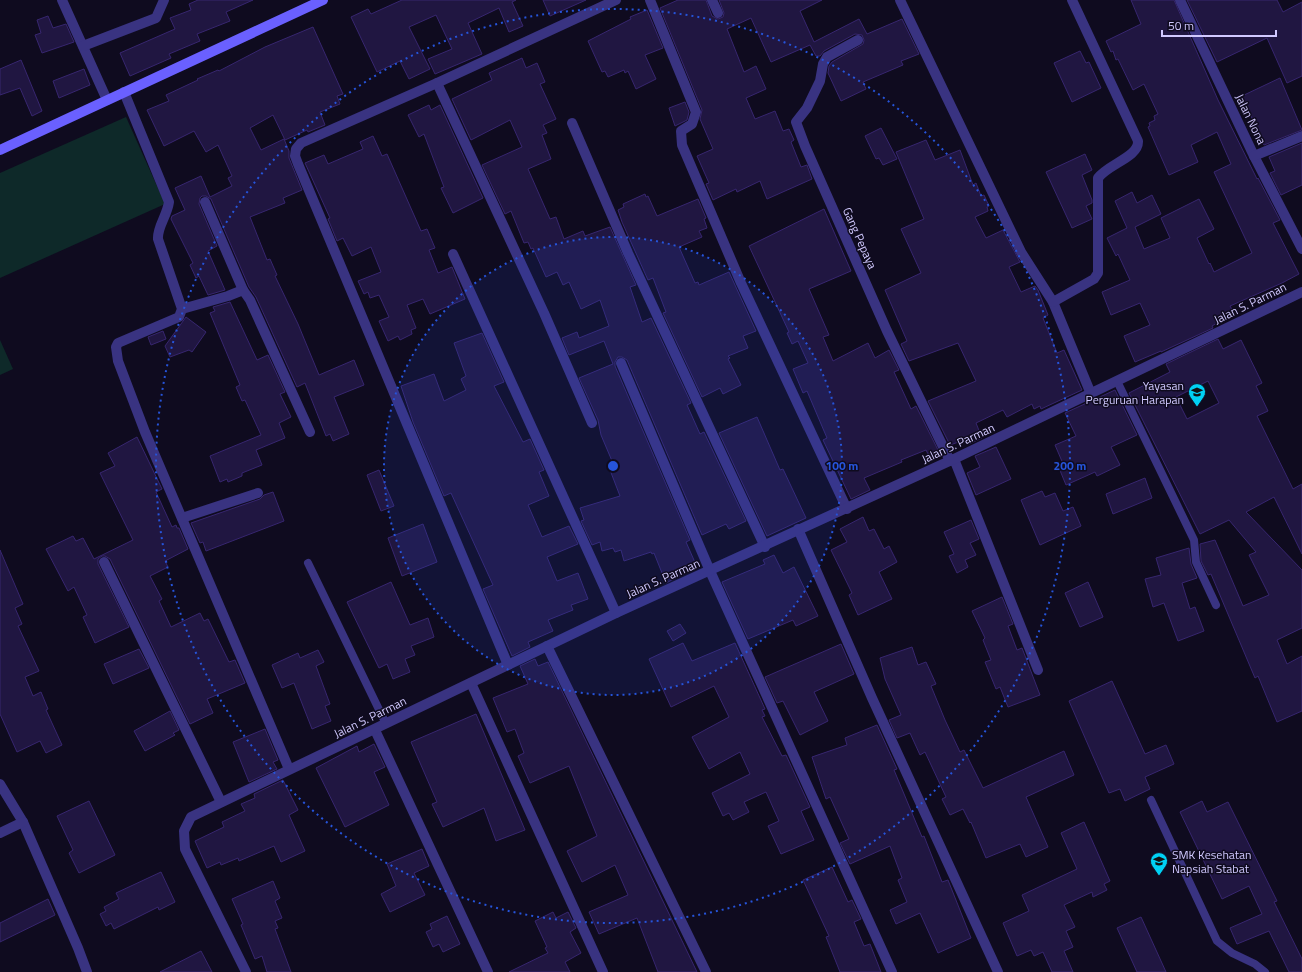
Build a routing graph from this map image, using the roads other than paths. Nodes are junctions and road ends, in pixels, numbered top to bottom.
1 (62, 0) edge
2 (164, 0) edge
3 (323, 0) edge
4 (616, 0) edge
5 (650, 0) edge
6 (712, 0) edge
7 (900, 0) edge
8 (1072, 0) edge
9 (1180, 0) edge
10 (718, 13) dead end
11 (858, 40) dead end
12 (83, 46) junction
13 (437, 83) junction
14 (124, 92) junction
15 (107, 100) junction
16 (572, 123) dead end
17 (1302, 136) edge
18 (0, 150) edge
19 (1254, 156) junction
20 (206, 202) dead end
21 (1302, 249) edge
22 (453, 254) dead end
23 (243, 290) junction
24 (1302, 292) edge
25 (1053, 302) junction
26 (182, 309) junction
27 (621, 363) dead end
28 (1117, 381) junction
29 (1091, 394) junction
30 (592, 422) dead end
31 (310, 432) dead end
32 (952, 460) junction
33 (258, 493) dead end
34 (846, 509) junction
35 (182, 518) junction
36 (798, 530) junction
37 (765, 547) junction
38 (104, 562) dead end
39 (308, 563) dead end
40 (710, 571) junction
41 (1216, 605) dead end
42 (616, 613) junction
43 (547, 646) junction
44 (508, 665) junction
45 (1038, 670) dead end
46 (471, 683) junction
47 (386, 724) junction
48 (375, 730) junction
49 (289, 769) junction
50 (0, 784) edge
51 (1151, 800) dead end
52 (221, 802) junction
53 (23, 822) junction
54 (0, 833) edge
55 (87, 972) edge
56 (246, 972) edge
57 (488, 972) edge
58 (603, 972) edge
59 (706, 972) edge
60 (892, 972) edge
61 (998, 972) edge
62 (1265, 972) edge

1 - 12 street
2 - 12 street
3 - 14 street
4 - 13 street
5 - 34 street
6 - 10 street
7 - 25 street
8 - 25 street
9 - 19 street, Jalan Nona
11 - 32 street, Gang Pepaya
12 - 15 street
13 - 30 street
13 - 44 street
14 - 15 street
14 - 26 street
15 - 18 street
16 - 37 street
17 - 19 street
19 - 21 street, Jalan Nona
20 - 23 street
22 - 42 street
23 - 26 street
23 - 31 street
24 - 28 street, Jalan S. Parman
25 - 29 street
26 - 35 street
27 - 40 street
28 - 29 street, Jalan S. Parman
28 - 41 lane
29 - 32 street, Jalan S. Parman
32 - 34 street, Jalan S. Parman
32 - 45 street
33 - 35 street
34 - 36 street, Jalan S. Parman
35 - 49 street
36 - 37 street, Jalan S. Parman
36 - 61 street
37 - 40 street, Jalan S. Parman
38 - 52 street
39 - 47 lane
40 - 42 street, Jalan S. Parman
40 - 60 street
42 - 43 street, Jalan S. Parman
43 - 44 street, Jalan S. Parman
43 - 59 street
44 - 46 street, Jalan S. Parman
46 - 47 street, Jalan S. Parman
46 - 58 street
47 - 48 street, Jalan S. Parman
48 - 49 street, Jalan S. Parman
48 - 57 street
49 - 52 street, Jalan S. Parman
50 - 53 street
51 - 62 lane
52 - 56 street, Jalan S. Parman
53 - 54 street
53 - 55 street

